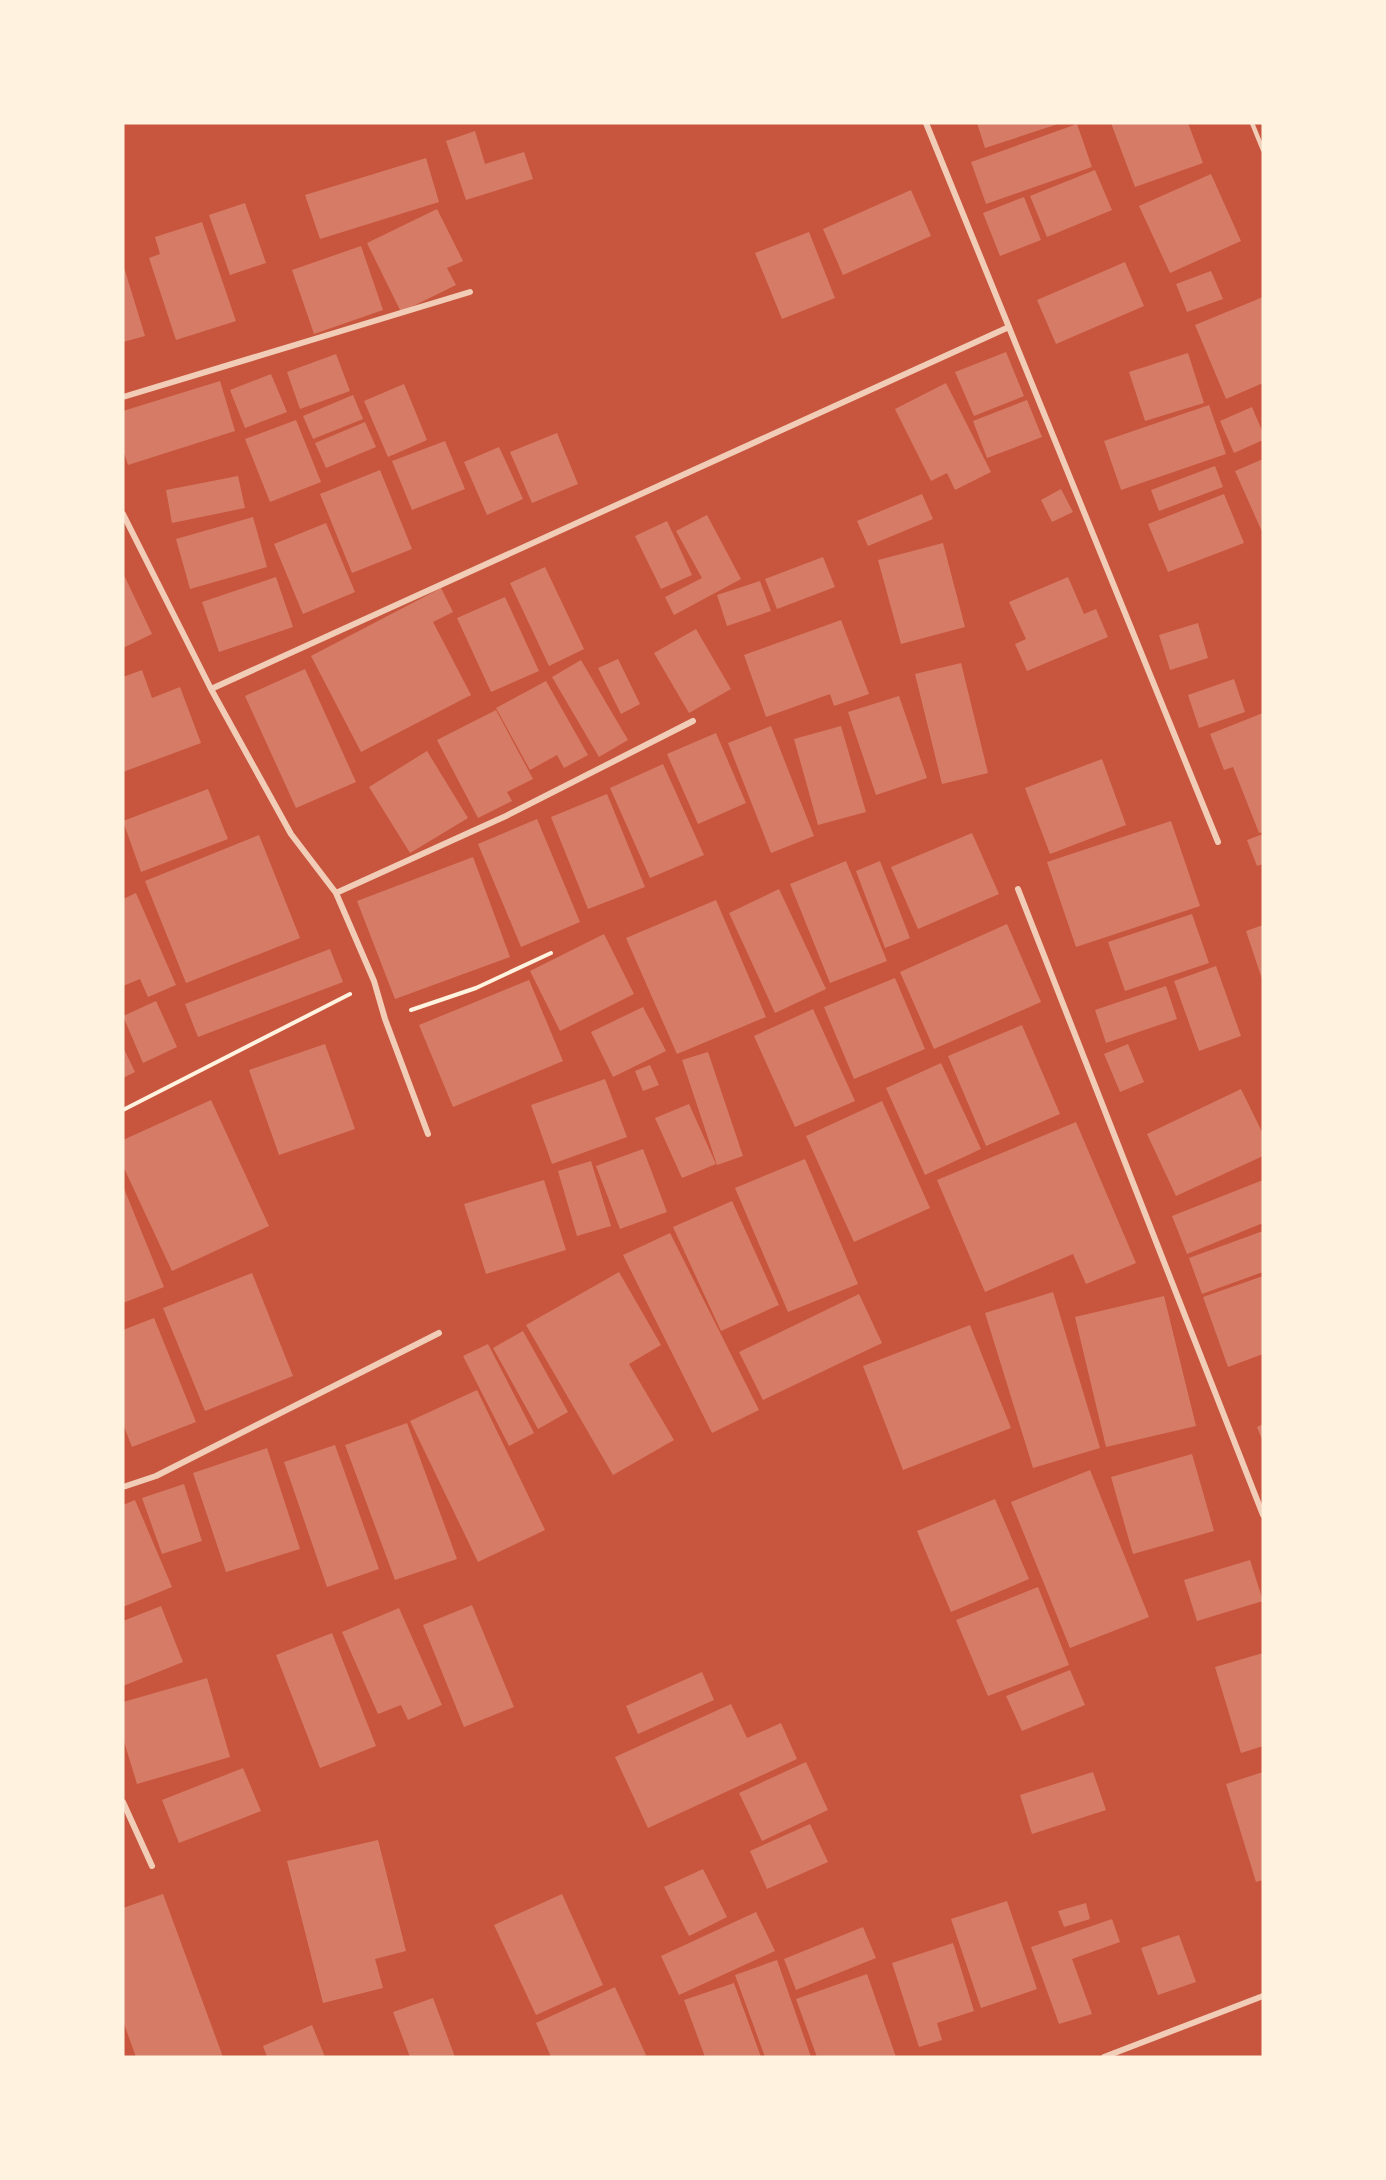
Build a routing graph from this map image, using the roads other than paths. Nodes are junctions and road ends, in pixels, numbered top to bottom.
1 (926, 123) edge
2 (1252, 123) edge
3 (1263, 150) edge
4 (470, 292) dead end
5 (1009, 327) junction
6 (123, 397) edge
7 (123, 514) edge
8 (211, 689) junction
9 (693, 722) dead end
10 (1218, 842) dead end
11 (1018, 889) dead end
12 (336, 893) junction
13 (428, 1134) dead end
14 (439, 1333) dead end
15 (123, 1487) edge
16 (1263, 1515) edge
17 (123, 1802) edge
18 (152, 1866) dead end
19 (1263, 1996) edge
20 (1104, 2057) edge

1 - 5 street
2 - 3 lane
4 - 6 street
5 - 8 street
5 - 10 street
7 - 8 street
8 - 12 street
9 - 12 street
11 - 16 street
12 - 13 street
14 - 15 street
17 - 18 street
19 - 20 street

